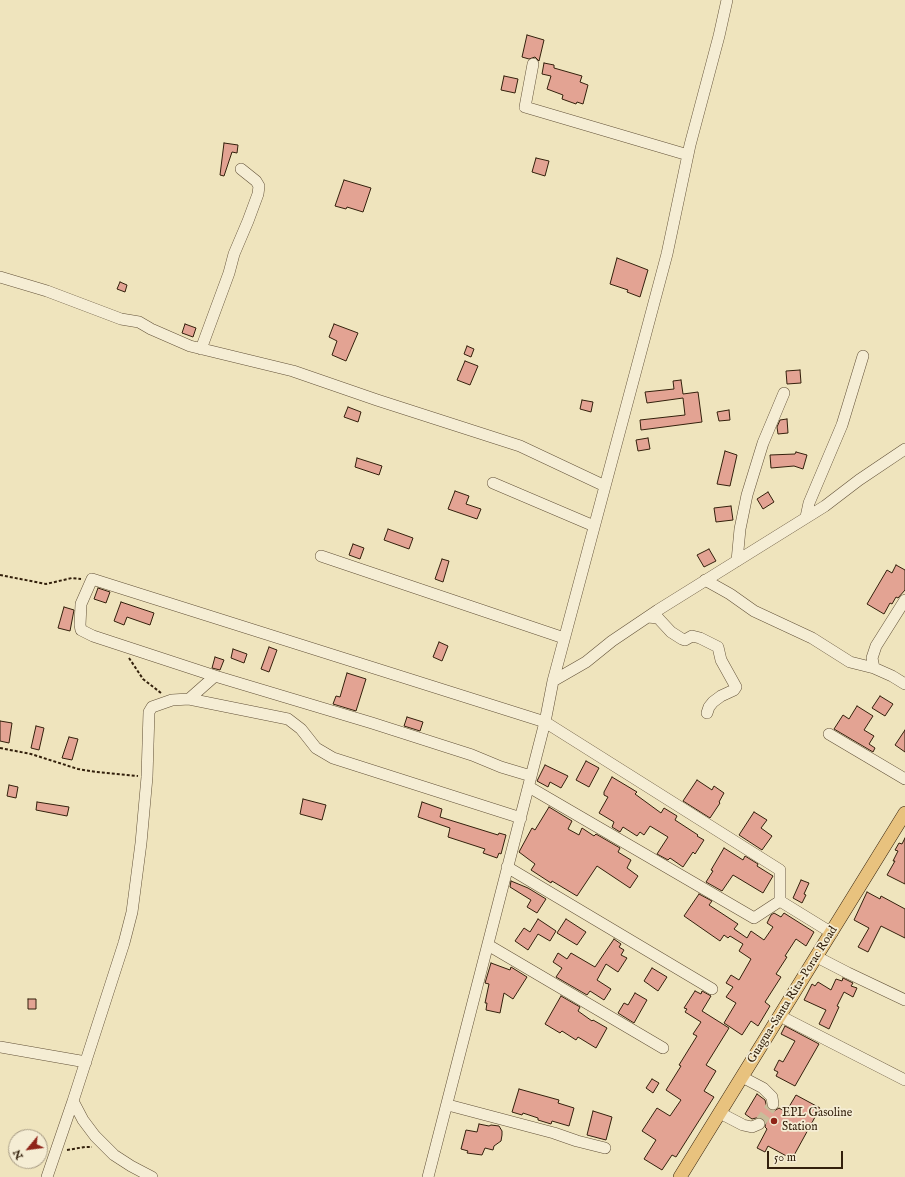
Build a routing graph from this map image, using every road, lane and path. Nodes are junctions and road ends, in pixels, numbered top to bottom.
1 (727, 0) edge
2 (533, 64) dead end
3 (688, 155) junction
4 (241, 169) dead end
5 (0, 277) edge
6 (201, 349) junction
7 (863, 356) dead end
8 (784, 393) dead end
9 (905, 449) edge
10 (493, 483) dead end
11 (605, 486) junction
12 (806, 518) junction
13 (594, 526) junction
14 (321, 556) dead end
15 (737, 561) junction
16 (0, 574) edge
17 (92, 578) junction
18 (705, 580) junction
19 (905, 600) edge
20 (648, 618) junction
21 (564, 638) junction
22 (121, 645) junction
23 (874, 668) junction
24 (215, 676) junction
25 (553, 681) junction
26 (905, 684) edge
27 (189, 699) junction
28 (172, 700) junction
29 (708, 713) dead end
30 (545, 722) junction
31 (829, 734) dead end
32 (0, 748) edge
33 (147, 777) junction
34 (905, 779) edge
35 (530, 782) junction
36 (905, 813) edge
37 (520, 818) junction
38 (507, 867) junction
39 (780, 901) junction
40 (832, 933) junction
41 (488, 945) junction
42 (817, 957) junction
43 (712, 989) dead end
44 (905, 1000) edge
45 (780, 1016) junction
46 (0, 1047) edge
47 (663, 1048) dead end
48 (86, 1062) junction
49 (742, 1078) junction
50 (905, 1080) edge
51 (73, 1101) junction
52 (773, 1104) dead end
53 (448, 1105) junction
54 (720, 1113) junction
55 (759, 1124) dead end
56 (93, 1148) dead end
57 (605, 1148) dead end
58 (53, 1159) junction
59 (47, 1177) edge
60 (152, 1177) edge
61 (428, 1177) edge
62 (680, 1177) edge

1 - 3 street
2 - 3 street
3 - 11 street
4 - 6 street
5 - 6 street
6 - 11 street
7 - 12 street
8 - 15 street
9 - 12 street
10 - 13 street
11 - 13 street
12 - 15 street
13 - 21 street
14 - 21 street
15 - 18 street
16 - 17 path
17 - 22 street
17 - 30 street
18 - 20 street
18 - 23 street
19 - 23 street
20 - 25 street
20 - 29 street
21 - 25 street
22 - 24 street
22 - 28 path
23 - 26 street
24 - 27 street
24 - 35 street
25 - 30 street
27 - 28 street
27 - 37 street
28 - 33 street
30 - 35 street
30 - 39 street
31 - 34 street
32 - 33 path
33 - 48 street
35 - 37 street
35 - 39 street
36 - 40 main road, Guagua-Santa Rita-Porac Road
37 - 38 street
38 - 41 street
38 - 43 street
39 - 40 street
40 - 42 main road, Guagua-Santa Rita-Porac Road
41 - 47 street
41 - 53 street
42 - 44 street
42 - 45 main road, Guagua-Santa Rita-Porac Road
45 - 49 main road, Guagua-Santa Rita-Porac Road
45 - 50 street
46 - 48 street
48 - 51 street
49 - 52 street
49 - 54 main road, Guagua-Santa Rita-Porac Road
51 - 58 street
51 - 60 street
53 - 57 street
53 - 61 street
54 - 55 street
54 - 62 main road, Guagua-Santa Rita-Porac Road
56 - 58 path
58 - 59 street

